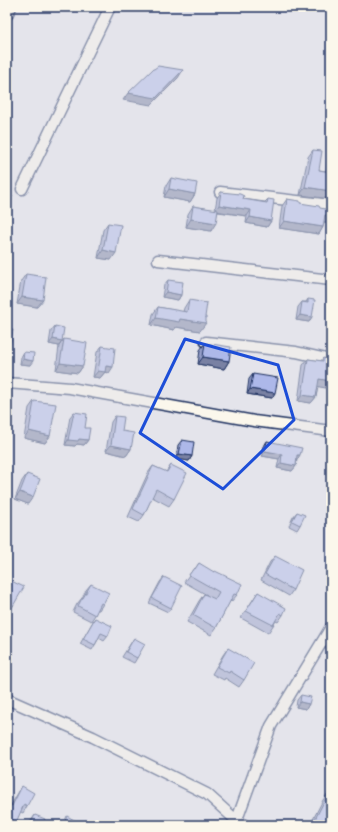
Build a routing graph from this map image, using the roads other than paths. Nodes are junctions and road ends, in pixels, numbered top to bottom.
1 (11, 7) edge
2 (110, 7) edge
3 (7, 15) edge
4 (22, 189) road end
5 (220, 192) edge
6 (331, 205) edge
7 (158, 260) dead end
8 (331, 280) edge
9 (206, 342) edge
10 (331, 360) edge
11 (7, 383) edge
12 (331, 431) edge
13 (331, 627) edge
14 (7, 699) edge
15 (239, 824) edge

1 - 3 street
2 - 4 street
5 - 6 street
7 - 8 street
9 - 10 street
11 - 12 street
13 - 15 street
14 - 15 street

